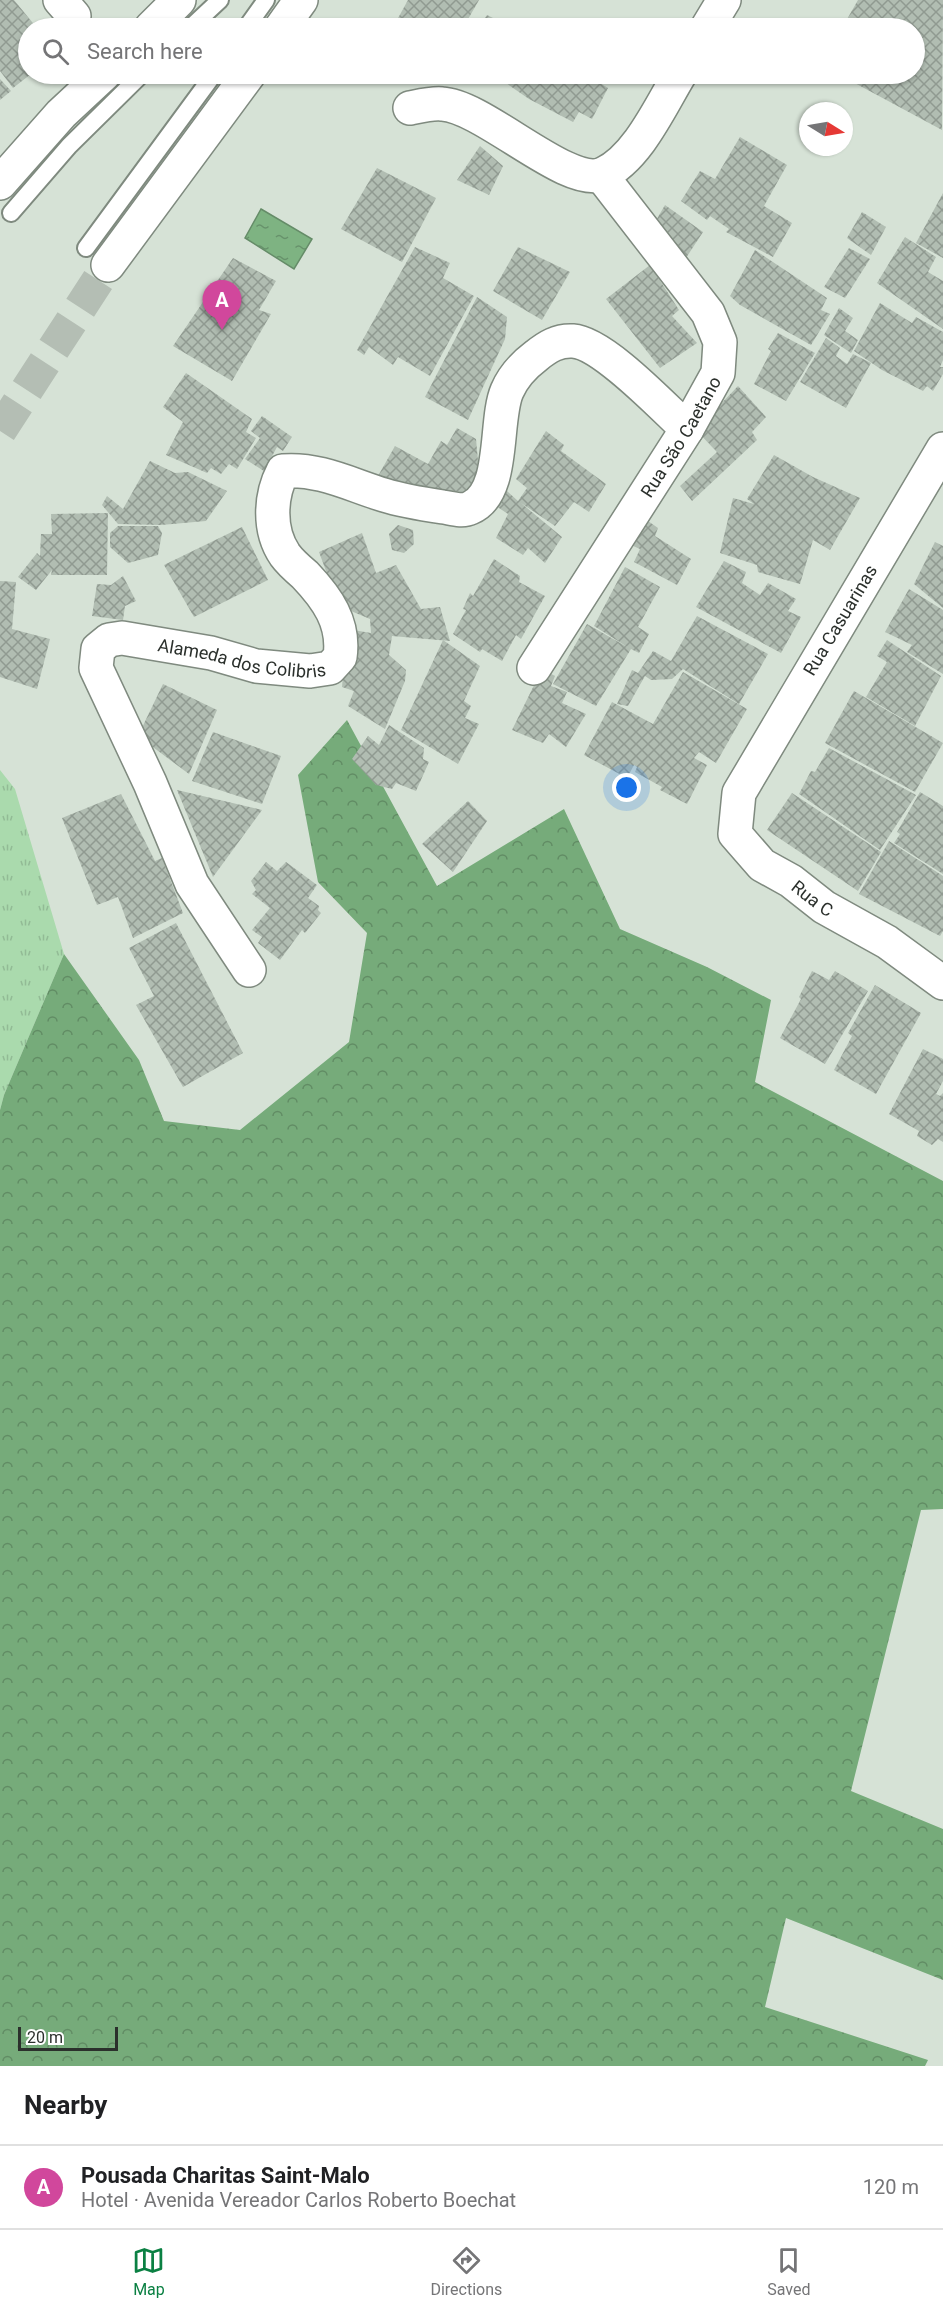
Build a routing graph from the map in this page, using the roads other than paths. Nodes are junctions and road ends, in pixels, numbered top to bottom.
1 (179, 0) edge
2 (220, 0) edge
3 (266, 0) edge
4 (301, 0) edge
5 (724, 0) edge
6 (161, 18) edge
7 (201, 18) edge
8 (253, 18) edge
9 (288, 18) edge
10 (713, 18) edge
11 (93, 84) edge
12 (132, 84) edge
13 (208, 84) edge
14 (241, 84) edge
15 (674, 84) edge
16 (410, 108) dead end
17 (601, 175) junction
18 (5, 198) edge
19 (97, 257) joint
20 (687, 429) junction
21 (943, 449) edge
22 (534, 668) dead end
23 (739, 793) joint
24 (249, 970) dead end
25 (938, 979) edge

1 - 6 street
2 - 7 lane
3 - 8 lane
4 - 9 street
5 - 10 street
11 - 18 street
12 - 18 lane
13 - 19 lane
14 - 19 street
15 - 17 street
16 - 17 street
17 - 20 street, Rua São Caetano
20 - 22 street, Rua São Caetano
20 - 24 street, Alameda dos Colibris
21 - 23 street, Rua Casuarinas
23 - 25 street, Rua C

